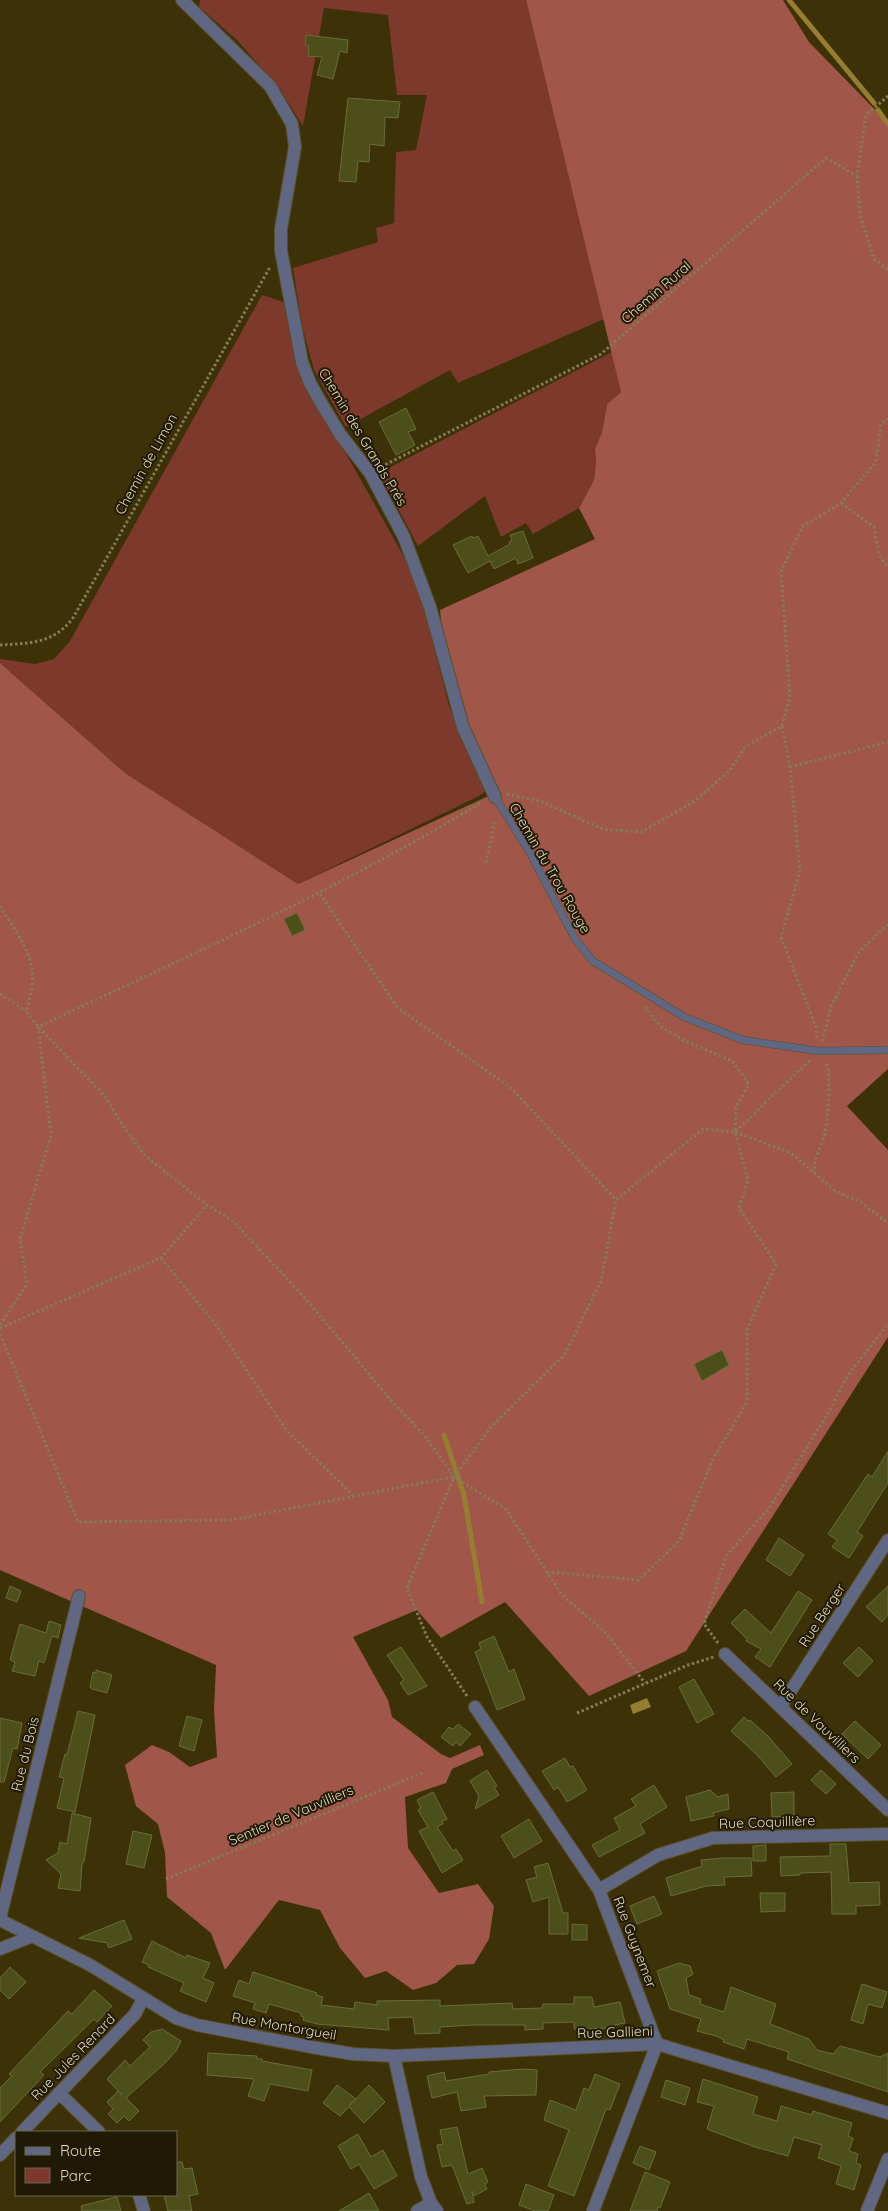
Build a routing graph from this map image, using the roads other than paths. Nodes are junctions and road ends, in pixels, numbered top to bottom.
1 (182, 0) edge
2 (496, 798) joint
3 (888, 1050) edge
4 (888, 1540) edge
5 (79, 1596) dead end
6 (724, 1654) road end
7 (781, 1706) junction
8 (475, 1707) road end
9 (888, 1810) edge
10 (888, 1834) edge
11 (599, 1890) junction
12 (0, 1919) edge
13 (30, 1937) junction
14 (0, 1949) edge
15 (143, 1999) junction
16 (657, 2044) junction
17 (394, 2056) junction
18 (59, 2093) junction
19 (888, 2114) edge
20 (23, 2131) edge
21 (98, 2131) edge
22 (15, 2139) edge
23 (0, 2155) edge
24 (888, 2159) edge
25 (139, 2196) edge
26 (434, 2207) edge
27 (144, 2211) edge
28 (417, 2211) edge
29 (594, 2211) edge
30 (867, 2211) edge

1 - 2 street, Chemin des Grands Prés
2 - 3 lane, Chemin du Trou Rouge
4 - 7 street, Rue Berger
5 - 12 street, Rue du Bois
6 - 7 street, Rue de Vauvilliers
7 - 9 street, Rue de Vauvilliers
8 - 11 street, Rue Guynemer
10 - 11 street, Rue Coquillière
11 - 16 street, Rue Guynemer
12 - 13 street, Rue Montorgueil
13 - 14 street
13 - 15 street, Rue Montorgueil
15 - 17 street, Rue Montorgueil
15 - 18 street, Rue Jules Renard
16 - 17 street, Rue Gallieni
16 - 19 street, Rue Gallieni
16 - 29 street
17 - 26 street
18 - 20 street, Rue Jules Renard
18 - 21 street
22 - 23 street
24 - 30 street
25 - 27 street
26 - 28 street

